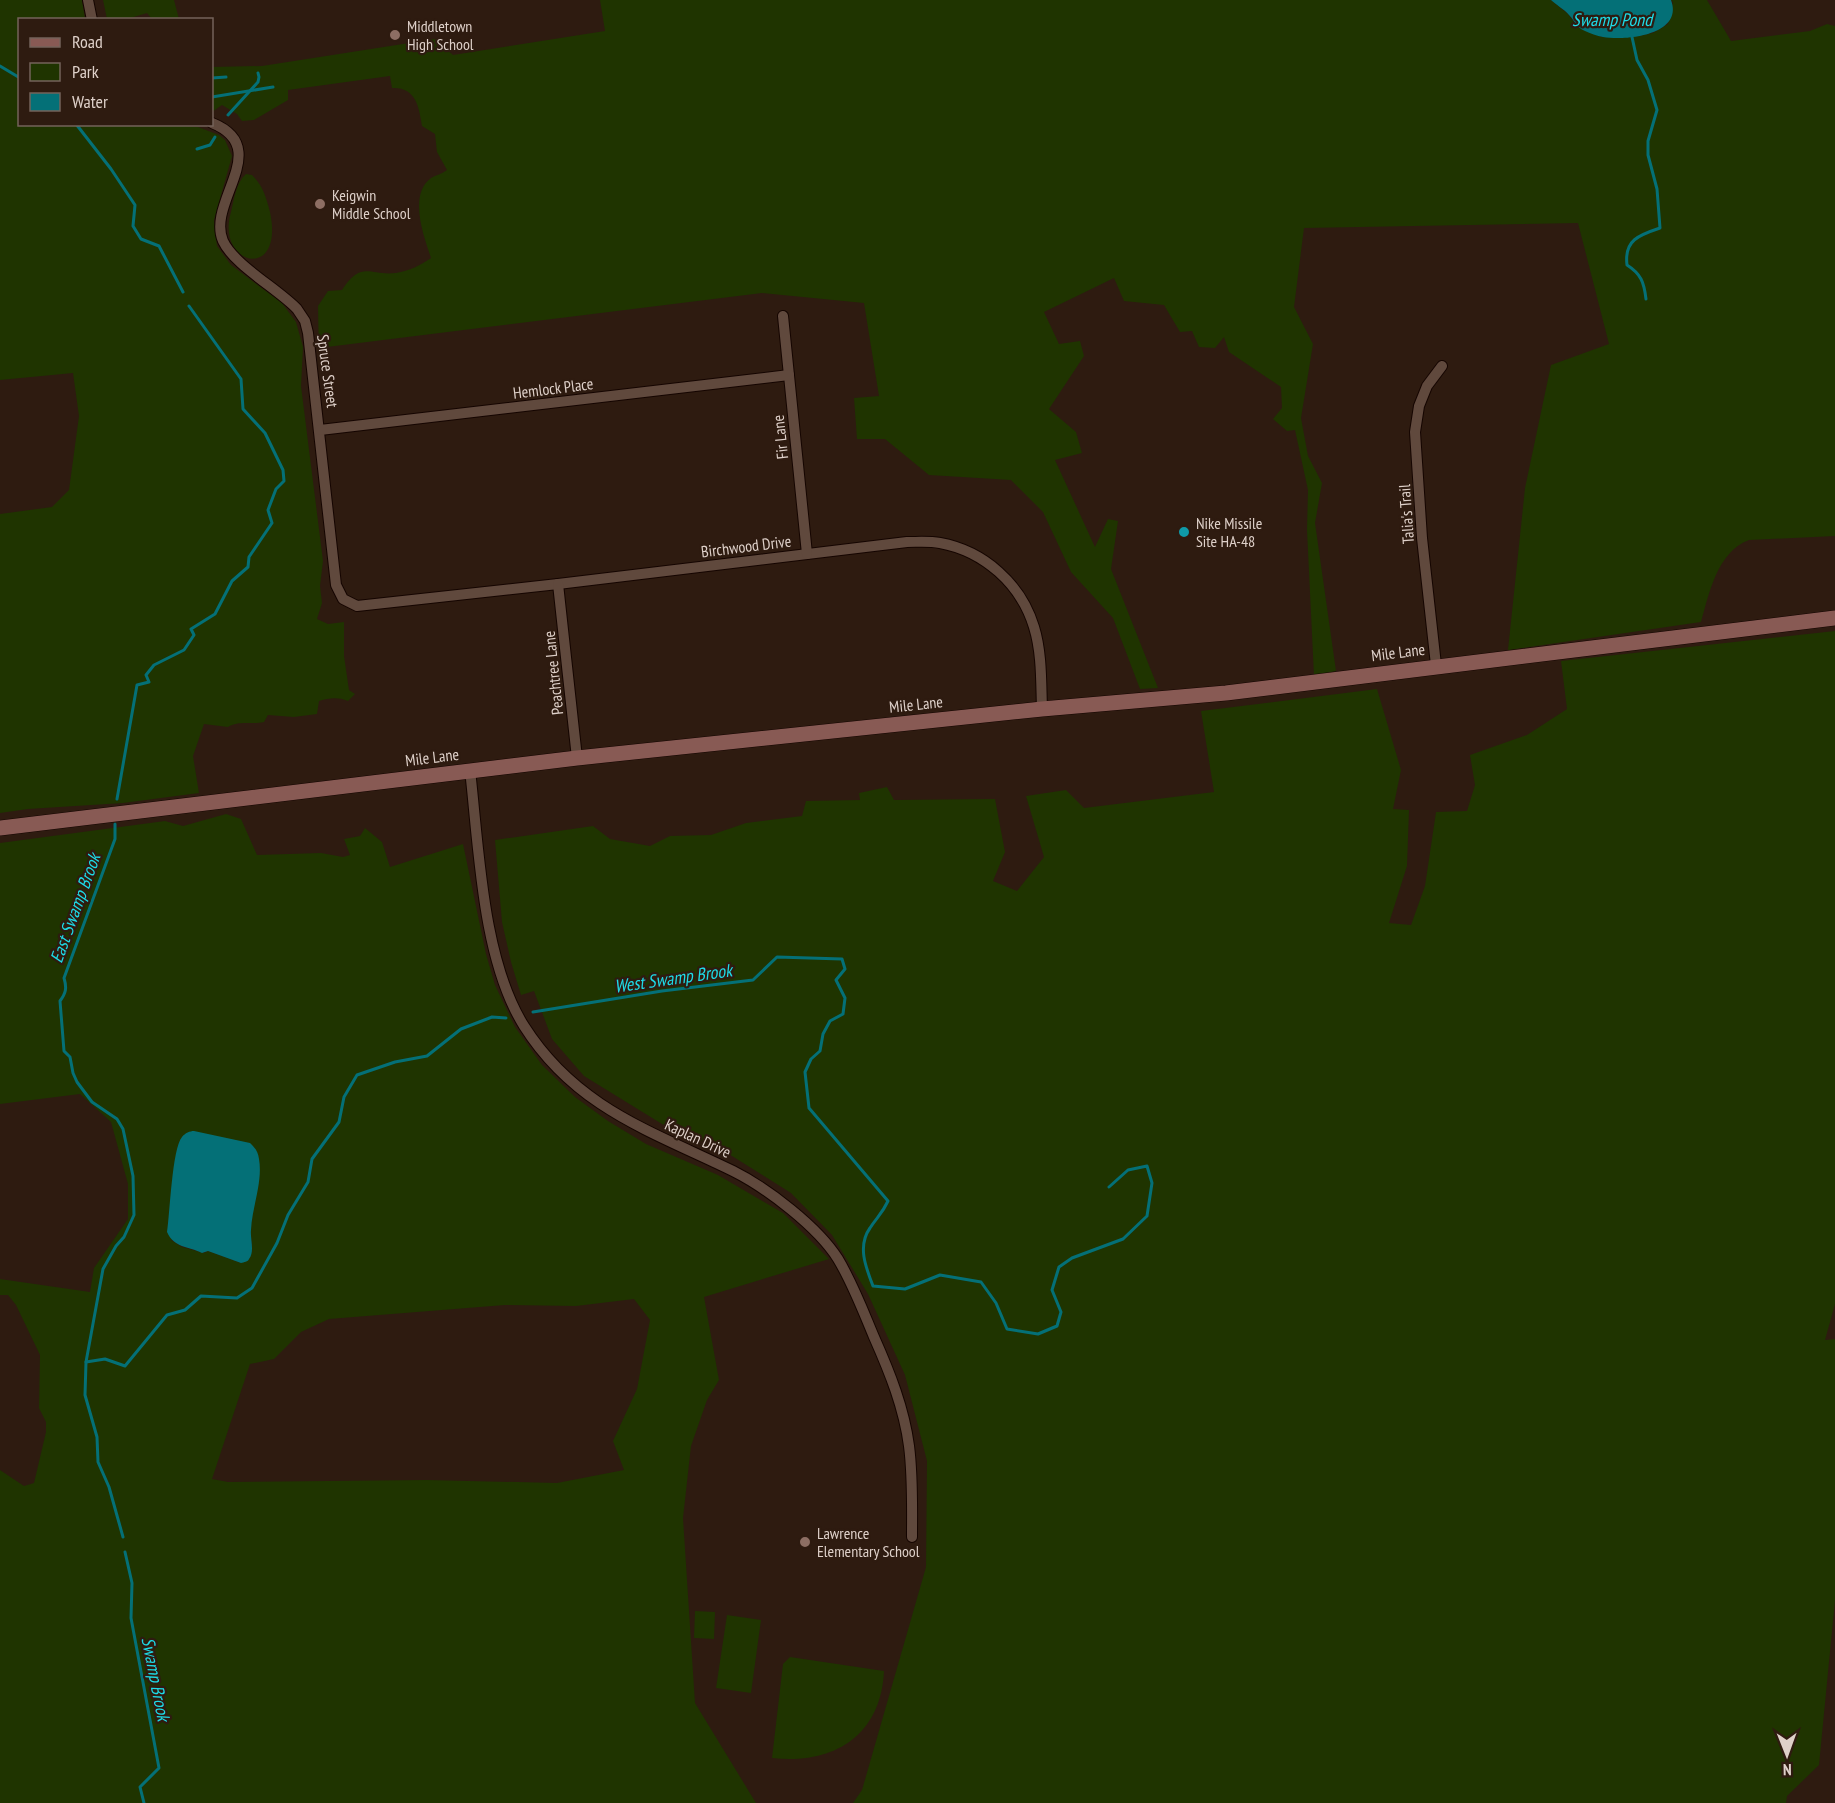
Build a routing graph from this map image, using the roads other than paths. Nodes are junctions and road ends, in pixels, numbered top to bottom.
1 (88, 0) edge
2 (92, 18) edge
3 (213, 124) edge
4 (783, 316) dead end
5 (1442, 366) dead end
6 (789, 375) junction
7 (320, 430) junction
8 (807, 554) junction
9 (558, 584) junction
10 (343, 599) joint
11 (1835, 618) edge
12 (1436, 666) junction
13 (1042, 709) junction
14 (577, 758) junction
15 (470, 770) junction
16 (0, 828) edge
17 (912, 1537) dead end

1 - 2 street
3 - 7 street, Spruce Street
4 - 6 street, Fir Lane
5 - 12 street, Talia's Trail
6 - 7 street, Hemlock Place
6 - 8 street, Fir Lane
7 - 10 street, Spruce Street
8 - 9 street, Birchwood Drive
8 - 13 street, Birchwood Drive
9 - 10 street, Birchwood Drive
9 - 14 street, Peachtree Lane
11 - 12 street, Mile Lane
12 - 13 street, Mile Lane
13 - 14 street, Mile Lane
14 - 15 street, Mile Lane
15 - 16 street, Mile Lane
15 - 17 street, Kaplan Drive

